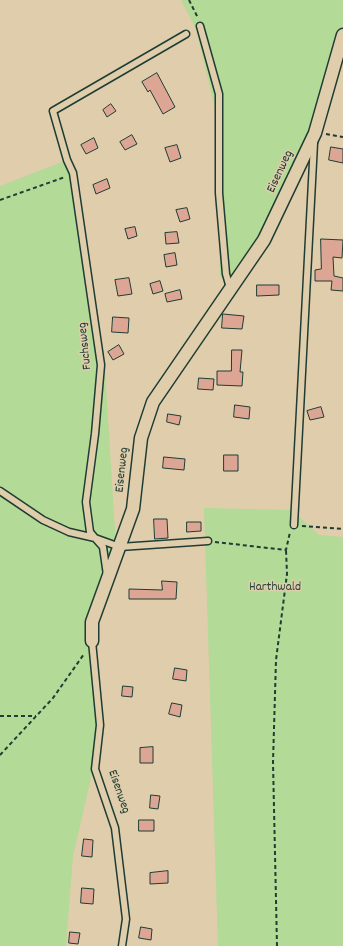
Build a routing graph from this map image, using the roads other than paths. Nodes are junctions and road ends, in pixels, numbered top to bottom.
1 (200, 26) road end
2 (186, 34) dead end
3 (343, 35) edge
4 (315, 133) junction
5 (231, 289) junction
6 (0, 491) edge
7 (294, 525) road end
8 (95, 538) junction
9 (208, 541) road end
10 (120, 547) junction
11 (107, 576) junction
12 (92, 641) joint
13 (122, 946) edge

1 - 5 lane
2 - 8 lane, Fuchsweg
3 - 4 street, Eisenweg
4 - 5 street, Eisenweg
4 - 7 lane
5 - 10 street, Eisenweg
6 - 8 lane
8 - 10 lane
8 - 11 lane, Fuchsweg
9 - 10 lane
10 - 11 street, Eisenweg
11 - 12 street, Eisenweg
12 - 13 lane, Eisenweg

